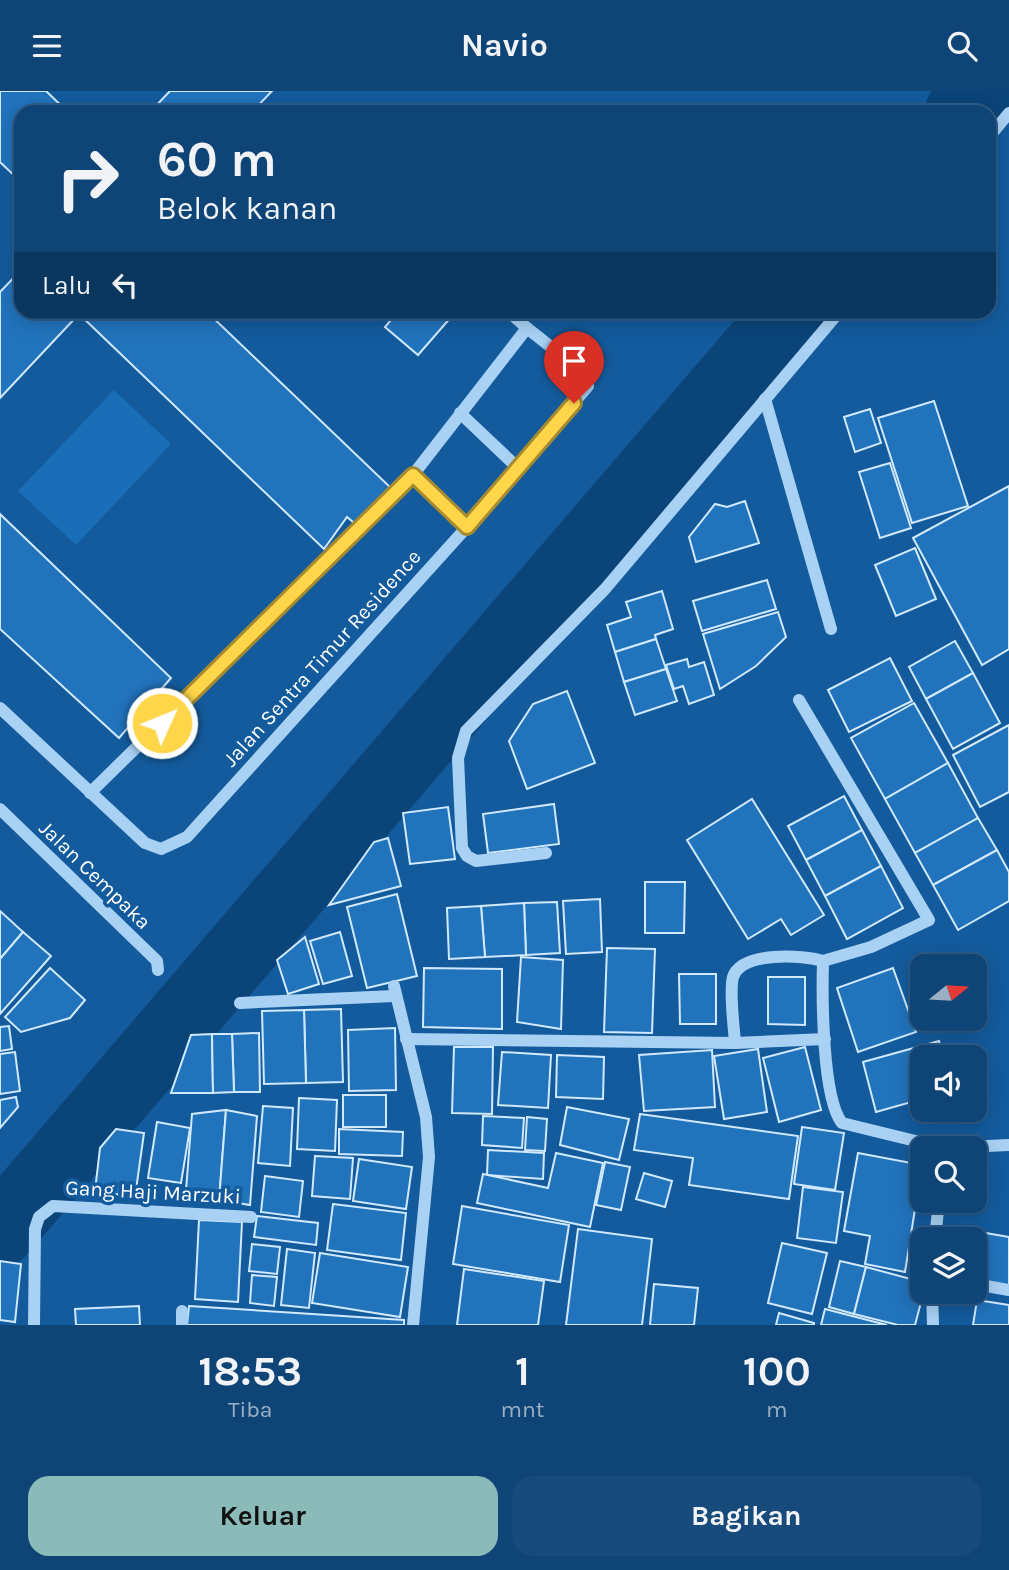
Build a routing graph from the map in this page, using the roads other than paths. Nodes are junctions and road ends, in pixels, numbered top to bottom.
1 (1009, 113) edge
2 (996, 129) edge
3 (517, 319) edge
4 (833, 319) edge
5 (527, 328) junction
6 (765, 399) junction
7 (460, 413) junction
8 (517, 467) junction
9 (413, 475) junction
10 (467, 527) junction
11 (831, 629) dead end
12 (799, 700) dead end
13 (0, 708) edge
14 (90, 793) junction
15 (0, 809) edge
16 (547, 853) dead end
17 (823, 961) junction
18 (158, 970) dead end
19 (240, 1003) dead end
20 (406, 1039) junction
21 (825, 1039) junction
22 (735, 1043) junction
23 (910, 1138) edge
24 (1009, 1145) edge
25 (987, 1146) edge
26 (251, 1217) dead end
27 (987, 1287) edge
28 (1009, 1290) edge
29 (932, 1304) edge
30 (182, 1311) dead end
31 (34, 1325) edge
32 (182, 1325) edge
33 (413, 1325) edge
34 (933, 1325) edge

1 - 2 street
3 - 5 street
4 - 6 street
5 - 7 street
5 - 8 street, Jalan Sentra Timur Residence
6 - 11 street
6 - 16 street
7 - 8 street
7 - 9 street
8 - 10 street, Jalan Sentra Timur Residence
9 - 10 street
9 - 14 street
10 - 14 street, Jalan Sentra Timur Residence
12 - 17 street
13 - 14 street, Jalan Sentra Timur Residence
15 - 18 street, Jalan Cempaka
17 - 21 street
17 - 22 street
19 - 20 street
20 - 22 street
20 - 33 street
21 - 22 street
21 - 23 street
24 - 25 street
26 - 31 street, Gang Haji Marzuki
27 - 28 street
29 - 34 street
30 - 32 street

